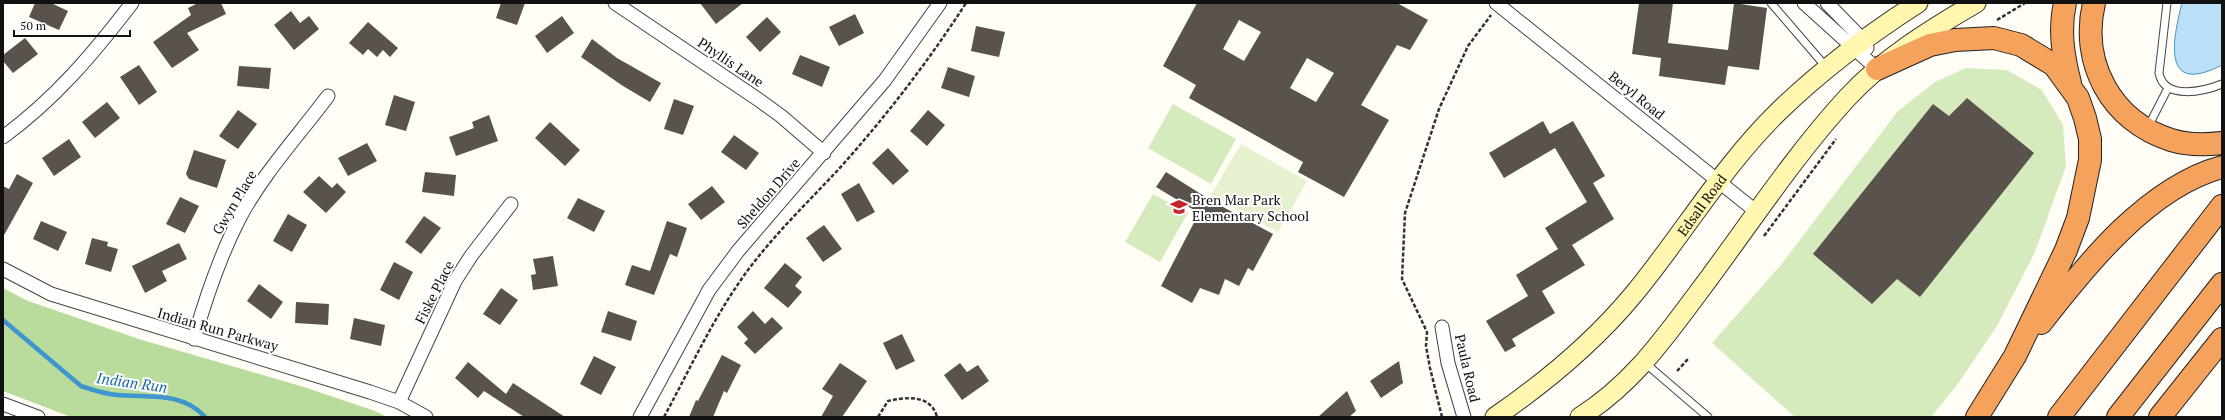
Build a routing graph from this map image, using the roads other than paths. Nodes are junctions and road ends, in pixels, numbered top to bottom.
1 (132, 3) edge
2 (615, 3) edge
3 (940, 3) edge
4 (1771, 3) edge
5 (1804, 3) edge
6 (1827, 3) edge
7 (1918, 3) edge
8 (1976, 3) edge
9 (2065, 3) edge
10 (2094, 3) edge
11 (2167, 3) edge
12 (1497, 4) edge
13 (1859, 45) junction
14 (1828, 69) junction
15 (1877, 69) junction
16 (2222, 84) edge
17 (2071, 88) junction
18 (2168, 88) junction
19 (328, 96) dead end
20 (2147, 129) junction
21 (3, 137) edge
22 (2222, 143) edge
23 (824, 153) junction
24 (2222, 167) edge
25 (1719, 181) junction
26 (512, 204) dead end
27 (2222, 206) edge
28 (1758, 213) junction
29 (3, 269) edge
30 (2222, 284) edge
31 (1442, 326) dead end
32 (194, 339) junction
33 (2222, 339) edge
34 (2015, 356) junction
35 (1645, 363) junction
36 (399, 402) junction
37 (3, 404) edge
38 (38, 417) edge
39 (426, 417) edge
40 (640, 417) edge
41 (1464, 417) edge
42 (1495, 417) edge
43 (1580, 417) edge
44 (1708, 417) edge
45 (1976, 417) edge
46 (2059, 417) edge
47 (2118, 417) edge
48 (2160, 417) edge

1 - 21 street
2 - 23 street, Phyllis Lane
3 - 23 street, Sheldon Drive
4 - 14 lane
5 - 13 street
6 - 13 street
7 - 13 main road, Edsall Road
8 - 15 main road
9 - 17 highway
10 - 20 highway
11 - 18 lane
12 - 25 street, Beryl Road
13 - 14 main road, Edsall Road
13 - 15 street
14 - 25 main road, Edsall Road
15 - 17 highway
15 - 28 main road
16 - 18 lane
17 - 34 highway
18 - 20 lane
19 - 32 street, Gwyn Place
20 - 22 highway
23 - 40 street, Sheldon Drive
24 - 34 highway
25 - 28 street, Beryl Road
25 - 42 main road, Edsall Road
26 - 36 street, Fiske Place
27 - 46 highway
28 - 35 main road
29 - 32 street, Indian Run Parkway
30 - 47 highway
31 - 41 street, Paula Road
32 - 36 street, Indian Run Parkway
33 - 48 highway
34 - 45 highway
35 - 43 main road
35 - 44 lane
36 - 39 street, Indian Run Parkway
37 - 38 street

